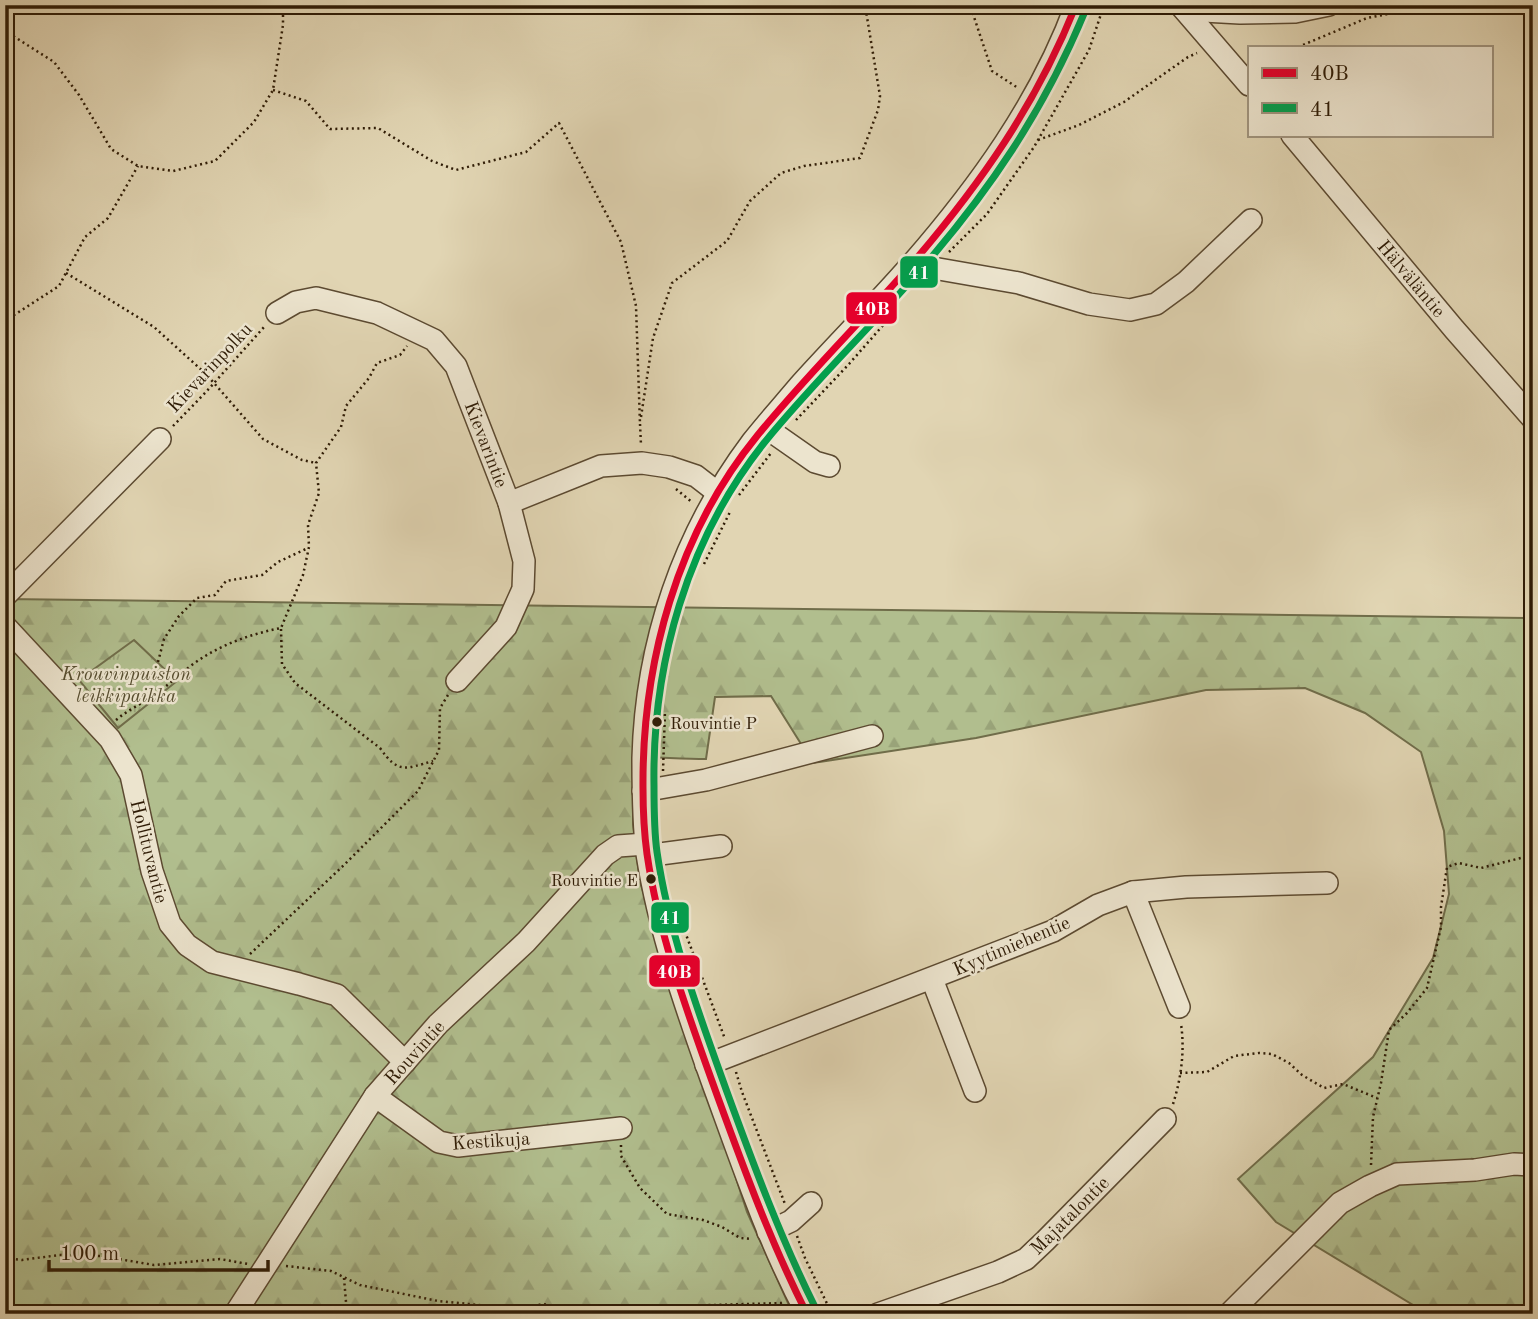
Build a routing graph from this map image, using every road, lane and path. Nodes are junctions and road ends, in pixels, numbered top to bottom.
1 (282, 5) edge
2 (865, 5) edge
3 (965, 5) edge
4 (982, 5) edge
5 (1076, 5) edge
6 (1104, 5) edge
7 (1329, 5) edge
8 (1435, 5) edge
9 (1182, 8) edge
10 (973, 14) junction
11 (5, 29) edge
12 (1215, 46) junction
13 (1300, 46) edge
14 (1248, 84) edge
15 (273, 90) junction
16 (1032, 98) junction
17 (1294, 136) edge
18 (1038, 140) junction
19 (138, 166) junction
20 (1251, 220) dead end
21 (908, 268) junction
22 (933, 268) junction
23 (66, 273) junction
24 (899, 306) dead end
25 (277, 313) joint
26 (5, 329) edge
27 (418, 332) junction
28 (215, 382) junction
29 (1533, 419) edge
30 (640, 424) junction
31 (773, 432) junction
32 (160, 439) joint
33 (316, 463) junction
34 (642, 463) junction
35 (829, 466) dead end
36 (666, 486) dead end
37 (728, 501) junction
38 (509, 503) junction
39 (706, 514) junction
40 (309, 547) junction
41 (701, 570) dead end
42 (5, 596) edge
43 (5, 626) edge
44 (281, 628) junction
45 (158, 662) dead end
46 (457, 681) joint
47 (666, 706) dead end
48 (111, 724) dead end
49 (872, 736) dead end
50 (433, 761) junction
51 (652, 789) junction
52 (721, 846) dead end
53 (647, 850) junction
54 (1533, 857) edge
55 (1327, 883) dead end
56 (1133, 892) junction
57 (681, 922) dead end
58 (247, 957) dead end
59 (932, 979) junction
60 (1179, 1007) joint
61 (732, 1056) junction
62 (405, 1062) junction
63 (706, 1065) junction
64 (1180, 1073) junction
65 (975, 1091) dead end
66 (375, 1096) junction
67 (1377, 1098) junction
68 (1165, 1119) joint
69 (621, 1128) joint
70 (1533, 1165) edge
71 (1370, 1186) junction
72 (811, 1203) dead end
73 (791, 1221) junction
74 (768, 1232) junction
75 (5, 1258) edge
76 (290, 1265) dead end
77 (266, 1267) junction
78 (345, 1278) junction
79 (747, 1304) junction
80 (804, 1308) edge
81 (235, 1314) edge
82 (346, 1314) edge
83 (756, 1314) edge
84 (832, 1314) edge
85 (877, 1314) edge
86 (1229, 1314) edge

1 - 15 path
2 - 30 path
3 - 10 path
4 - 10 path
5 - 16 street
6 - 18 path
7 - 9 street
8 - 13 path
9 - 12 street
10 - 16 path
11 - 19 path
12 - 14 street
12 - 18 path
15 - 19 path
15 - 30 path
16 - 21 street
17 - 29 street, Hälväläntie
18 - 22 path
19 - 23 path
20 - 22 street
21 - 22 street
21 - 31 street
23 - 26 path
23 - 28 path
24 - 31 path
25 - 27 street, Kievarintie
25 - 28 path, Kievarinpolku
27 - 33 path
27 - 38 street, Kievarintie
28 - 32 path, Kievarinpolku
28 - 33 path
30 - 34 path
31 - 35 street
31 - 37 path
31 - 37 street
32 - 42 street
33 - 40 path
34 - 37 street, Kievarintie
34 - 38 street, Kievarintie
36 - 39 path
37 - 39 street
37 - 41 path
38 - 46 street
39 - 51 street
40 - 44 path
40 - 45 path
43 - 62 street, Hollituvantie
44 - 48 path
44 - 50 path
46 - 50 path
47 - 51 path
49 - 51 street
50 - 58 path
51 - 53 street
52 - 53 street, Rouvintie
53 - 62 street, Rouvintie
53 - 63 street
54 - 67 path
55 - 56 street, Kyytimiehentie
56 - 59 street, Kyytimiehentie
56 - 60 street
57 - 61 path
59 - 61 street, Kyytimiehentie
59 - 65 street
60 - 64 path
61 - 63 street, Kyytimiehentie
61 - 73 path
62 - 66 street, Rouvintie
63 - 74 street
64 - 67 path
64 - 68 path
66 - 69 street, Kestikuja
66 - 77 street, Rouvintie
67 - 71 path
68 - 85 street, Majatalontie
69 - 74 path
70 - 71 street
71 - 86 street
72 - 73 street
73 - 74 street
73 - 84 path
74 - 80 street
75 - 77 path
76 - 78 path
77 - 81 street, Rouvintie
78 - 79 path
78 - 82 path
79 - 80 path
79 - 83 path

